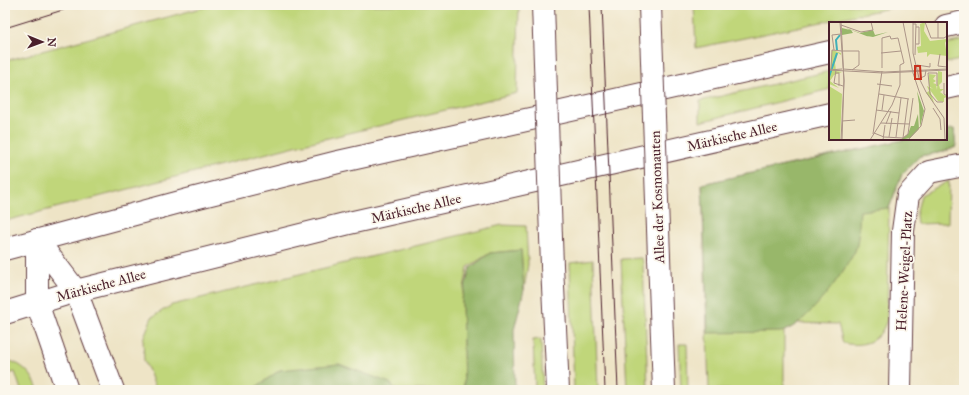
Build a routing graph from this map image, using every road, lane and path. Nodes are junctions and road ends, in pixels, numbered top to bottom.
1 (544, 5) edge
2 (650, 5) edge
3 (964, 22) edge
4 (947, 26) edge
5 (829, 52) edge
6 (964, 84) edge
7 (947, 88) edge
8 (829, 114) edge
9 (964, 164) edge
10 (37, 240) junction
11 (5, 249) edge
12 (76, 291) junction
13 (37, 303) junction
14 (5, 313) edge
15 (67, 390) edge
16 (113, 390) edge
17 (558, 390) edge
18 (664, 390) edge
19 (900, 390) edge

1 - 17 main road, bridge
2 - 18 main road, Allee der Kosmonauten, bridge
3 - 4 main road
5 - 10 main road
6 - 7 main road
8 - 12 main road, Märkische Allee
9 - 19 main road, Helene-Weigel-Platz
10 - 11 main road
10 - 12 main road
10 - 13 main road
12 - 13 main road, Märkische Allee
12 - 16 main road
13 - 14 main road, Märkische Allee
13 - 15 main road

